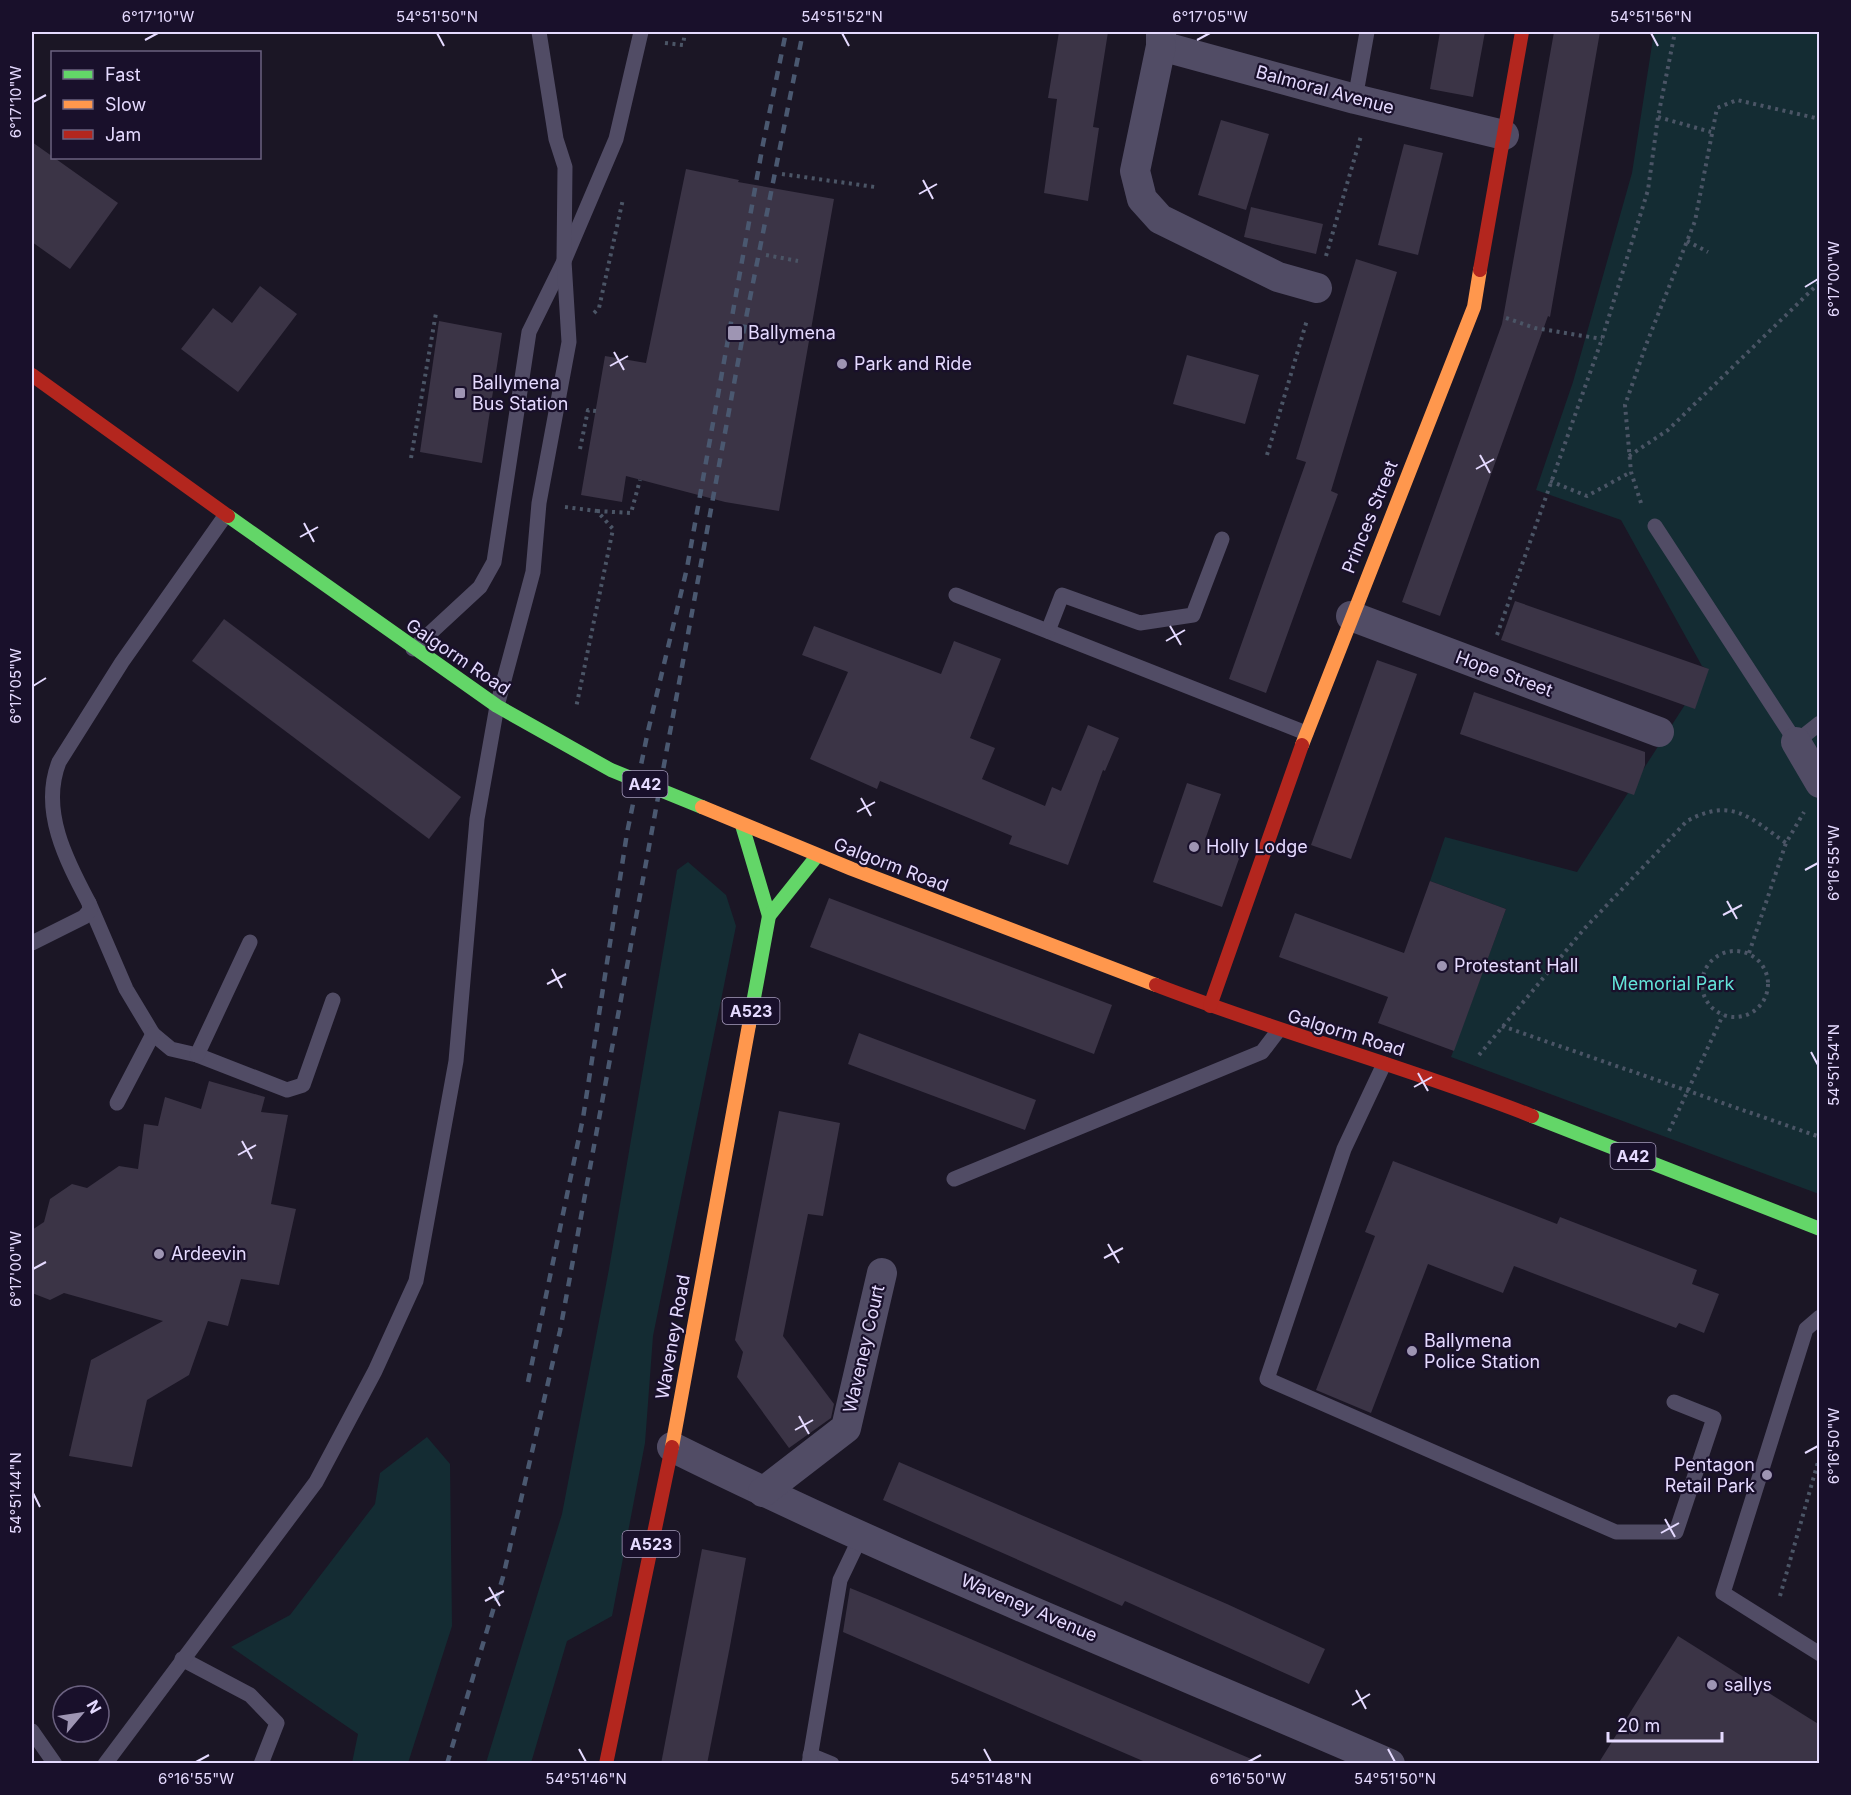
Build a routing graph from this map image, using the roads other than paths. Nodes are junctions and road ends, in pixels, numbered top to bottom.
1 (539, 32) edge
2 (640, 32) edge
3 (1367, 32) edge
4 (1522, 32) edge
5 (1161, 39) edge
6 (1355, 99) junction
7 (1504, 135) junction
8 (564, 261) junction
9 (1317, 288) dead end
10 (32, 375) edge
11 (225, 516) junction
12 (1655, 526) road end
13 (1222, 539) dead end
14 (956, 596) dead end
15 (1351, 616) junction
16 (1048, 631) junction
17 (413, 649) junction
18 (497, 706) junction
19 (1820, 723) edge
20 (1659, 732) dead end
21 (1306, 733) junction
22 (1796, 742) junction
23 (1820, 783) edge
24 (742, 825) junction
25 (817, 856) junction
26 (89, 903) junction
27 (768, 916) junction
28 (250, 942) dead end
29 (32, 943) edge
30 (333, 1000) dead end
31 (1210, 1006) junction
32 (1278, 1031) junction
33 (153, 1034) junction
34 (197, 1055) junction
35 (1384, 1064) junction
36 (117, 1103) dead end
37 (954, 1179) dead end
38 (1820, 1229) edge
39 (882, 1273) dead end
40 (1820, 1317) edge
41 (1674, 1402) dead end
42 (672, 1447) junction
43 (763, 1492) junction
44 (861, 1536) junction
45 (1820, 1654) edge
46 (182, 1659) junction
47 (32, 1731) edge
48 (809, 1759) edge
49 (55, 1764) edge
50 (105, 1764) edge
51 (261, 1764) edge
52 (606, 1764) edge
53 (832, 1764) edge
54 (1390, 1764) edge

1 - 8 lane
2 - 8 lane
3 - 6 lane
4 - 7 main road, Princes Street
5 - 6 street, Balmoral Avenue
5 - 9 street
6 - 7 street, Balmoral Avenue
7 - 15 main road, Princes Street
8 - 17 lane
8 - 18 lane
10 - 11 main road, Galgorm Road / A42
11 - 17 main road, Galgorm Road / A42
11 - 26 lane
12 - 22 lane
13 - 16 lane
14 - 16 lane
15 - 20 street, Hope Street
15 - 21 main road, Princes Street
16 - 21 lane
17 - 18 main road, Galgorm Road / A42
18 - 24 main road, Galgorm Road / A42
18 - 46 lane
19 - 22 lane
21 - 31 main road, Princes Street
22 - 23 street
24 - 25 main road, Galgorm Road / A42
24 - 27 main road, Waveney Road / A523
25 - 27 main road, Waveney Road / A523
25 - 31 main road, Galgorm Road / A42
26 - 29 lane
26 - 33 lane
27 - 42 main road, Waveney Road / A523
28 - 34 lane
30 - 34 lane
31 - 32 main road, Galgorm Road / A42
32 - 35 main road, Galgorm Road / A42
32 - 37 lane
33 - 34 lane
33 - 36 lane
35 - 38 main road, Galgorm Road / A42
35 - 41 lane
39 - 43 street, Waveney Court
40 - 45 lane
42 - 43 street, Waveney Avenue
42 - 52 main road, Waveney Road / A523
43 - 44 street, Waveney Avenue
44 - 48 lane
44 - 54 street, Waveney Avenue
46 - 50 lane
46 - 51 lane
47 - 49 lane
48 - 53 lane

